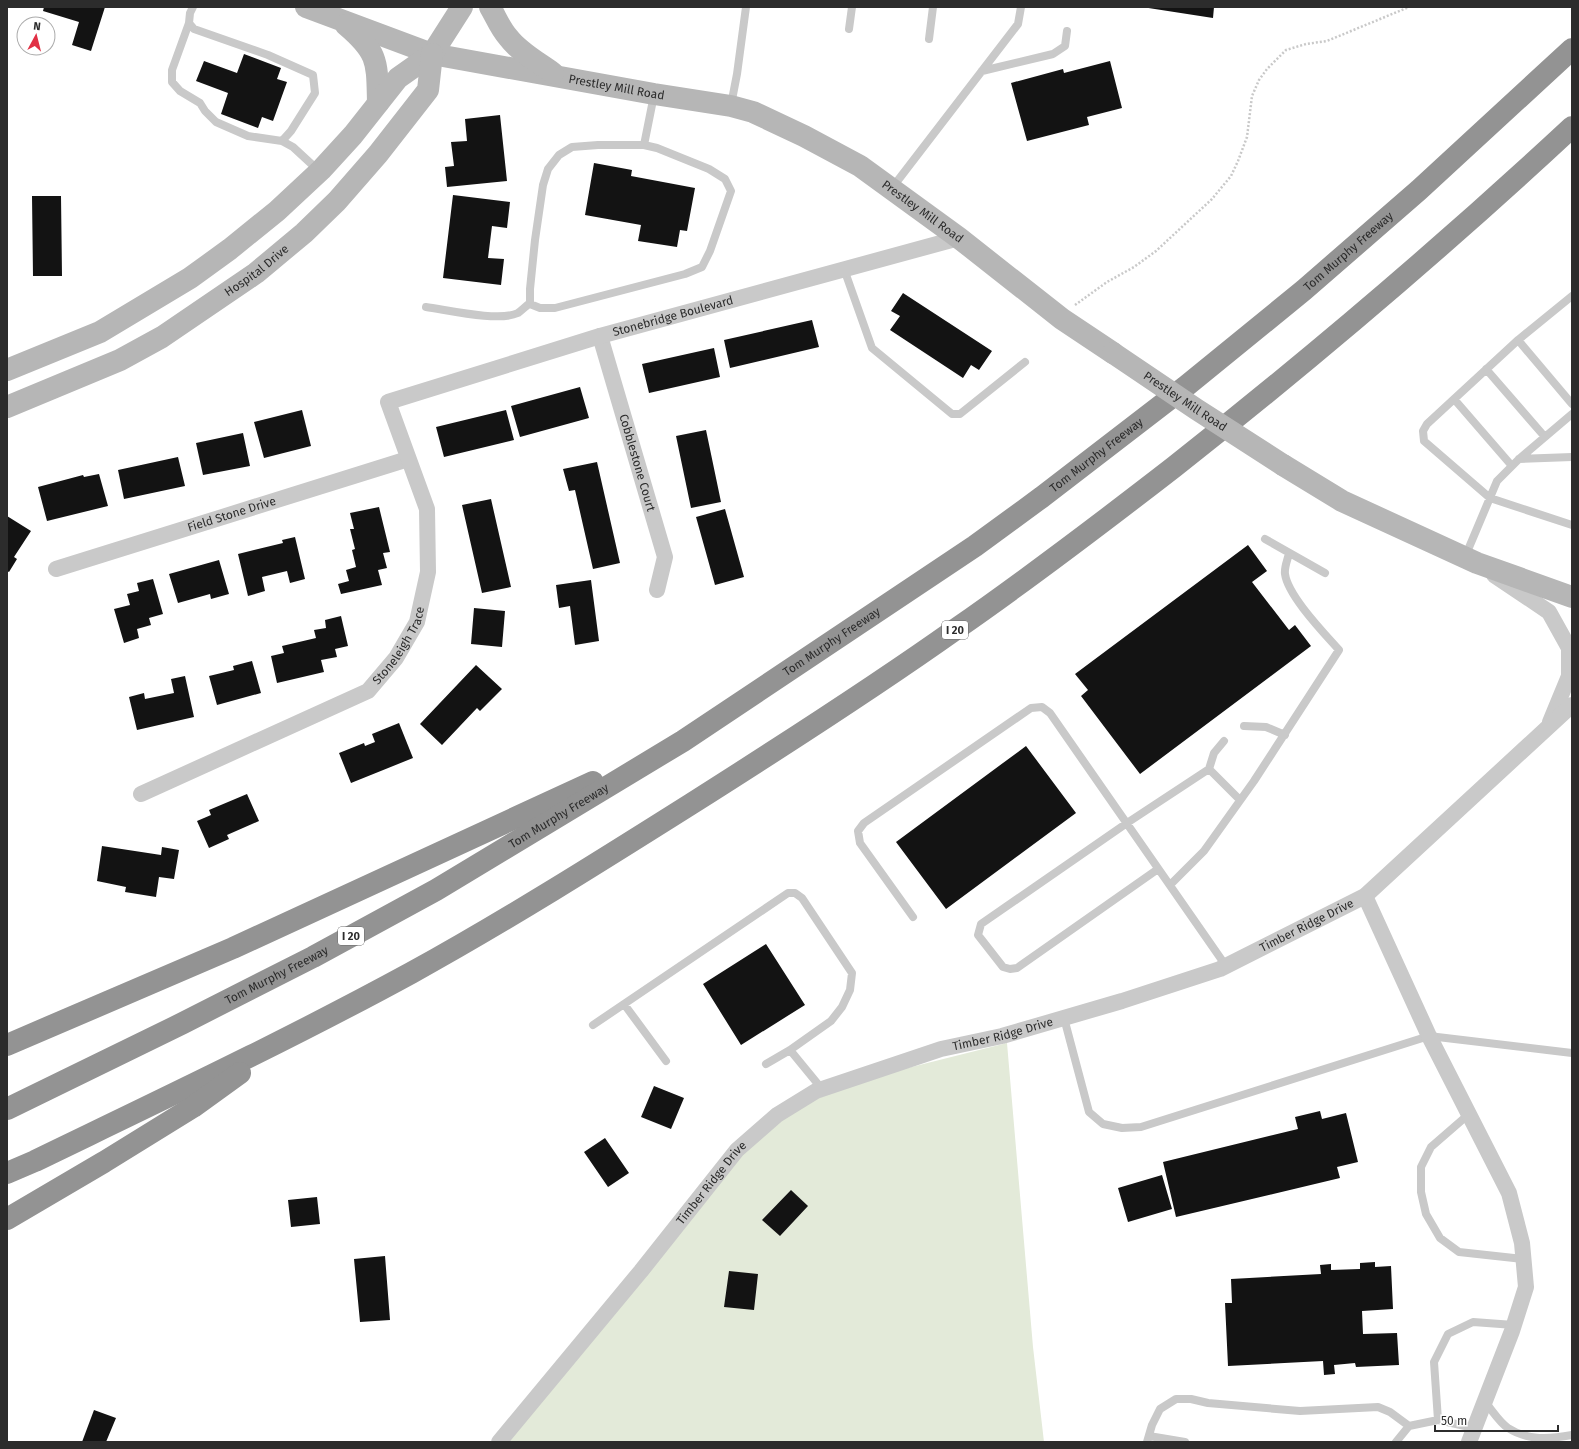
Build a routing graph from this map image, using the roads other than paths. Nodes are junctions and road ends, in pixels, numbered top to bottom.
1 (193, 7) edge
2 (306, 7) edge
3 (462, 7) edge
4 (490, 7) edge
5 (746, 7) edge
6 (852, 7) edge
7 (933, 7) edge
8 (1021, 7) edge
9 (338, 19) junction
10 (189, 23) junction
11 (849, 29) dead end
12 (1067, 31) dead end
13 (929, 39) dead end
14 (1572, 49) edge
15 (432, 54) junction
16 (982, 71) junction
17 (559, 77) junction
18 (654, 94) junction
19 (378, 103) junction
20 (731, 106) junction
21 (1572, 127) edge
22 (282, 141) junction
23 (644, 145) junction
24 (319, 171) junction
25 (891, 188) junction
26 (959, 238) junction
27 (844, 269) junction
28 (1572, 296) edge
29 (530, 303) junction
30 (426, 307) dead end
31 (600, 336) junction
32 (1518, 340) junction
33 (1025, 362) dead end
34 (7, 370) edge
35 (1486, 370) junction
36 (1454, 399) junction
37 (388, 402) joint
38 (1572, 404) edge
39 (7, 407) edge
40 (1572, 414) edge
41 (1545, 437) junction
42 (1572, 457) edge
43 (408, 459) junction
44 (1519, 459) junction
45 (1512, 466) junction
46 (1490, 498) junction
47 (1572, 525) edge
48 (1265, 539) dead end
49 (1289, 553) junction
50 (1471, 560) junction
51 (56, 569) dead end
52 (1326, 573) dead end
53 (657, 590) dead end
54 (1572, 597) edge
55 (1572, 706) edge
56 (1244, 726) dead end
57 (1548, 727) junction
58 (1285, 735) junction
59 (683, 741) junction
60 (1224, 741) dead end
61 (1209, 769) junction
62 (142, 794) dead end
63 (1240, 800) junction
64 (1127, 824) junction
65 (1158, 869) junction
66 (1170, 885) junction
67 (1365, 896) junction
68 (913, 917) dead end
69 (1226, 966) junction
70 (624, 1004) junction
71 (1064, 1018) junction
72 (593, 1025) dead end
73 (1429, 1036) junction
74 (17, 1038) edge
75 (277, 1044) junction
76 (7, 1045) edge
77 (790, 1050) junction
78 (1572, 1053) edge
79 (666, 1061) dead end
80 (766, 1064) dead end
81 (822, 1089) junction
82 (7, 1109) edge
83 (1469, 1114) junction
84 (7, 1173) edge
85 (7, 1219) edge
86 (1523, 1259) junction
87 (1514, 1325) junction
88 (1485, 1402) junction
89 (1438, 1420) junction
90 (1409, 1426) junction
91 (1471, 1435) edge
92 (1572, 1435) edge
93 (1148, 1439) edge
94 (499, 1442) edge
95 (1185, 1442) edge
96 (1396, 1442) edge

1 - 10 lane
2 - 9 street, Prestley Mill Road
3 - 15 street, Hospital Drive
4 - 17 street
5 - 20 lane
6 - 11 lane
7 - 13 lane
8 - 16 lane
9 - 15 street, Prestley Mill Road
9 - 19 street
10 - 22 lane
10 - 22 lane
12 - 16 lane
14 - 59 highway, Tom Murphy Freeway / I 20
15 - 17 street, Prestley Mill Road
15 - 19 street, Hospital Drive
15 - 39 street, Hospital Drive
16 - 25 lane
17 - 18 street, Prestley Mill Road
18 - 20 street, Prestley Mill Road
18 - 23 lane
19 - 24 street, Hospital Drive
20 - 25 street, Prestley Mill Road
21 - 75 highway, I 20
22 - 24 lane
23 - 29 lane
23 - 29 lane
24 - 34 street, Hospital Drive
25 - 26 street, Prestley Mill Road
26 - 27 street, Stonebridge Boulevard
26 - 50 street, Prestley Mill Road, bridge
27 - 31 street, Stonebridge Boulevard
27 - 33 lane
28 - 32 lane
29 - 30 lane
31 - 37 street, Stonebridge Boulevard
31 - 53 street, Cobblestone Court
32 - 35 lane
32 - 38 lane
35 - 36 lane
35 - 41 lane
36 - 45 lane
36 - 46 lane
37 - 43 street, Stoneleigh Trace
40 - 41 lane
41 - 44 lane
42 - 44 lane
43 - 51 street, Field Stone Drive
43 - 62 street, Stoneleigh Trace
44 - 45 lane
45 - 46 lane
46 - 47 lane
46 - 50 lane
48 - 49 lane
49 - 52 lane
49 - 58 lane
50 - 54 street, Prestley Mill Road
50 - 57 street, Prestley Mill Road
55 - 57 street, Timber Ridge Drive
56 - 58 lane
57 - 67 street, Timber Ridge Drive
58 - 63 lane
59 - 74 highway
59 - 82 highway, Tom Murphy Freeway / I 20
60 - 61 lane
61 - 63 lane
61 - 64 lane
63 - 66 lane
64 - 65 lane
64 - 65 lane
64 - 68 lane
65 - 66 lane
66 - 69 lane
67 - 69 street, Timber Ridge Drive
67 - 73 street
69 - 71 street, Timber Ridge Drive
70 - 72 lane
70 - 77 lane
70 - 79 lane
71 - 73 lane
71 - 81 street, Timber Ridge Drive
73 - 78 lane
73 - 83 street
74 - 76 highway
75 - 84 highway, I 20
75 - 85 highway
77 - 80 lane
77 - 81 lane
81 - 94 street, Timber Ridge Drive
83 - 86 street
83 - 86 lane
86 - 87 street
87 - 88 street
87 - 89 lane
88 - 91 street
88 - 92 lane
89 - 90 lane
89 - 91 lane
90 - 93 lane
90 - 96 lane
93 - 95 lane

